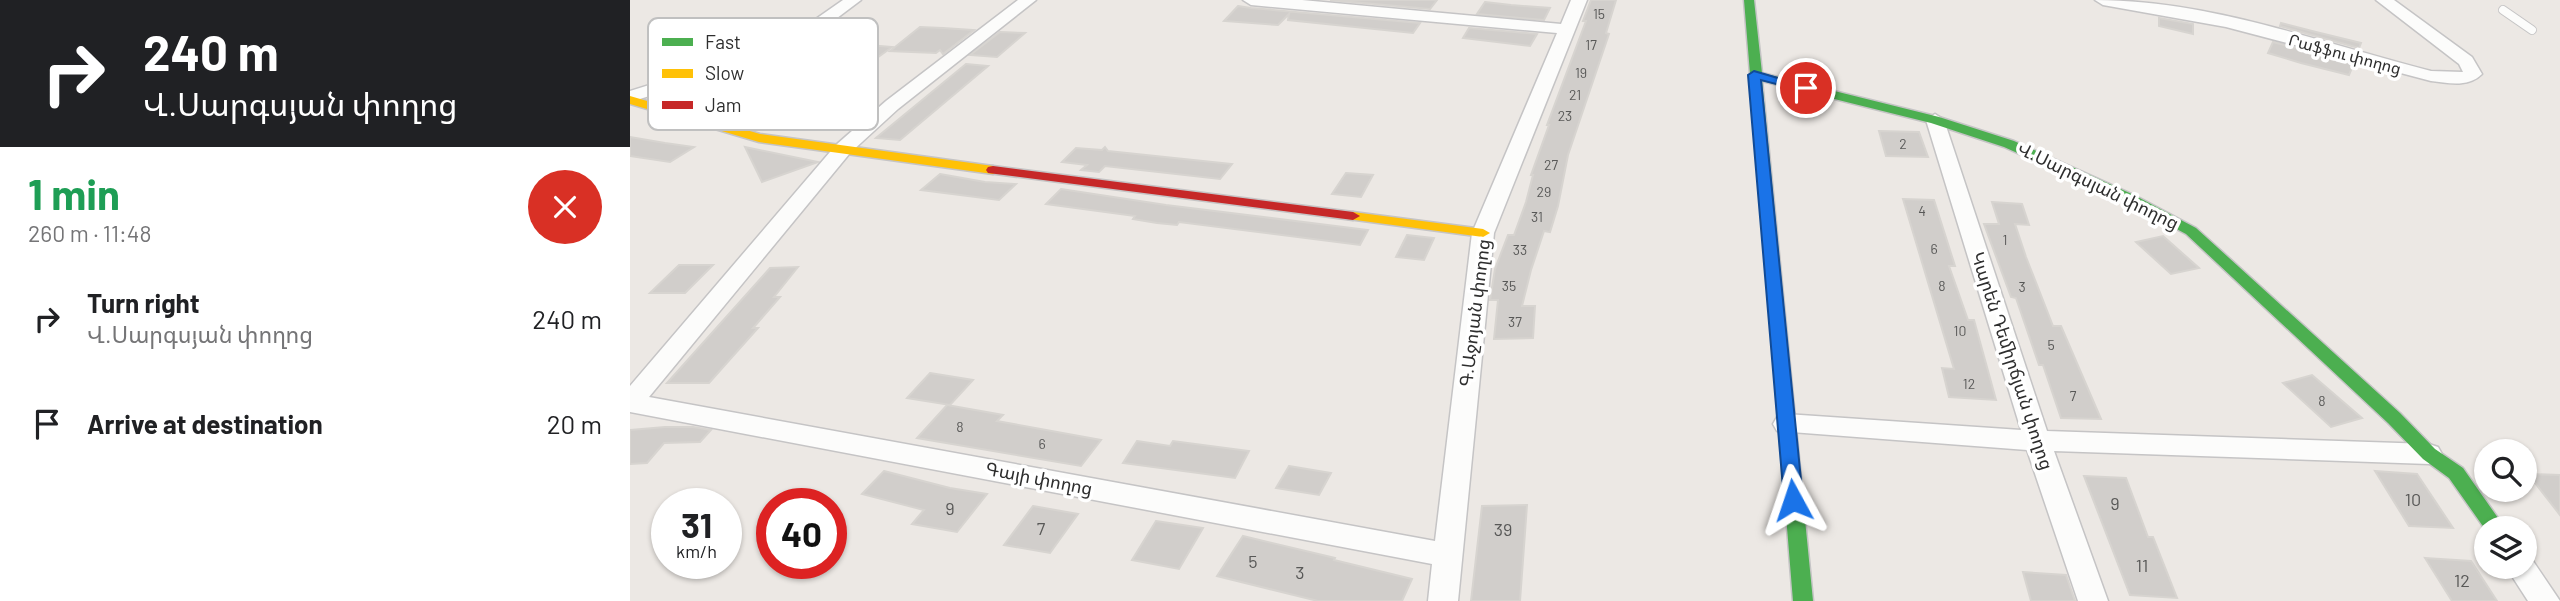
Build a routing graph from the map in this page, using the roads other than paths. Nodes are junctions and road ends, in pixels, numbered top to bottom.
1 (853, 0) edge
2 (1028, 0) edge
3 (1251, 0) edge
4 (1579, 0) edge
5 (1749, 0) edge
6 (2103, 0) edge
7 (2384, 0) edge
8 (2503, 10) dead end
9 (828, 18) edge
10 (1567, 29) junction
11 (2532, 30) dead end
12 (1754, 75) junction
13 (648, 91) edge
14 (630, 98) edge
15 (648, 104) edge
16 (878, 118) edge
17 (1935, 120) junction
18 (733, 130) edge
19 (864, 130) edge
20 (843, 149) junction
21 (1483, 233) junction
22 (630, 403) edge
23 (1786, 424) junction
24 (2037, 441) junction
25 (2429, 454) junction
26 (2486, 516) edge
27 (1447, 555) junction
28 (2529, 579) edge
29 (1443, 601) edge
30 (1803, 601) edge
31 (2093, 601) edge
32 (2545, 601) edge

1 - 9 street
2 - 16 street
3 - 10 street
4 - 10 street, Գ.Աջոյան փողոց
5 - 12 street
6 - 7 street, Րաֆֆու փողոց
8 - 11 lane
10 - 21 street, Գ.Աջոյան փողոց
12 - 17 street, Վ.Սարգսյան փողոց
12 - 23 street
13 - 14 street
14 - 15 street
17 - 24 street, Կարեն Դեմիրճյան փողոց
17 - 25 street, Վ.Սարգսյան փողոց
18 - 20 street
19 - 20 street
20 - 21 street
20 - 22 street
21 - 27 street, Գ.Աջոյան փողոց
22 - 27 street, Գայի փողոց
23 - 24 street
23 - 30 street
24 - 25 street
24 - 31 street, Կարեն Դեմիրճյան փողոց
25 - 26 street, Վ.Սարգսյան փողոց
27 - 29 street, Գ.Աջոյան փողոց
28 - 32 street

